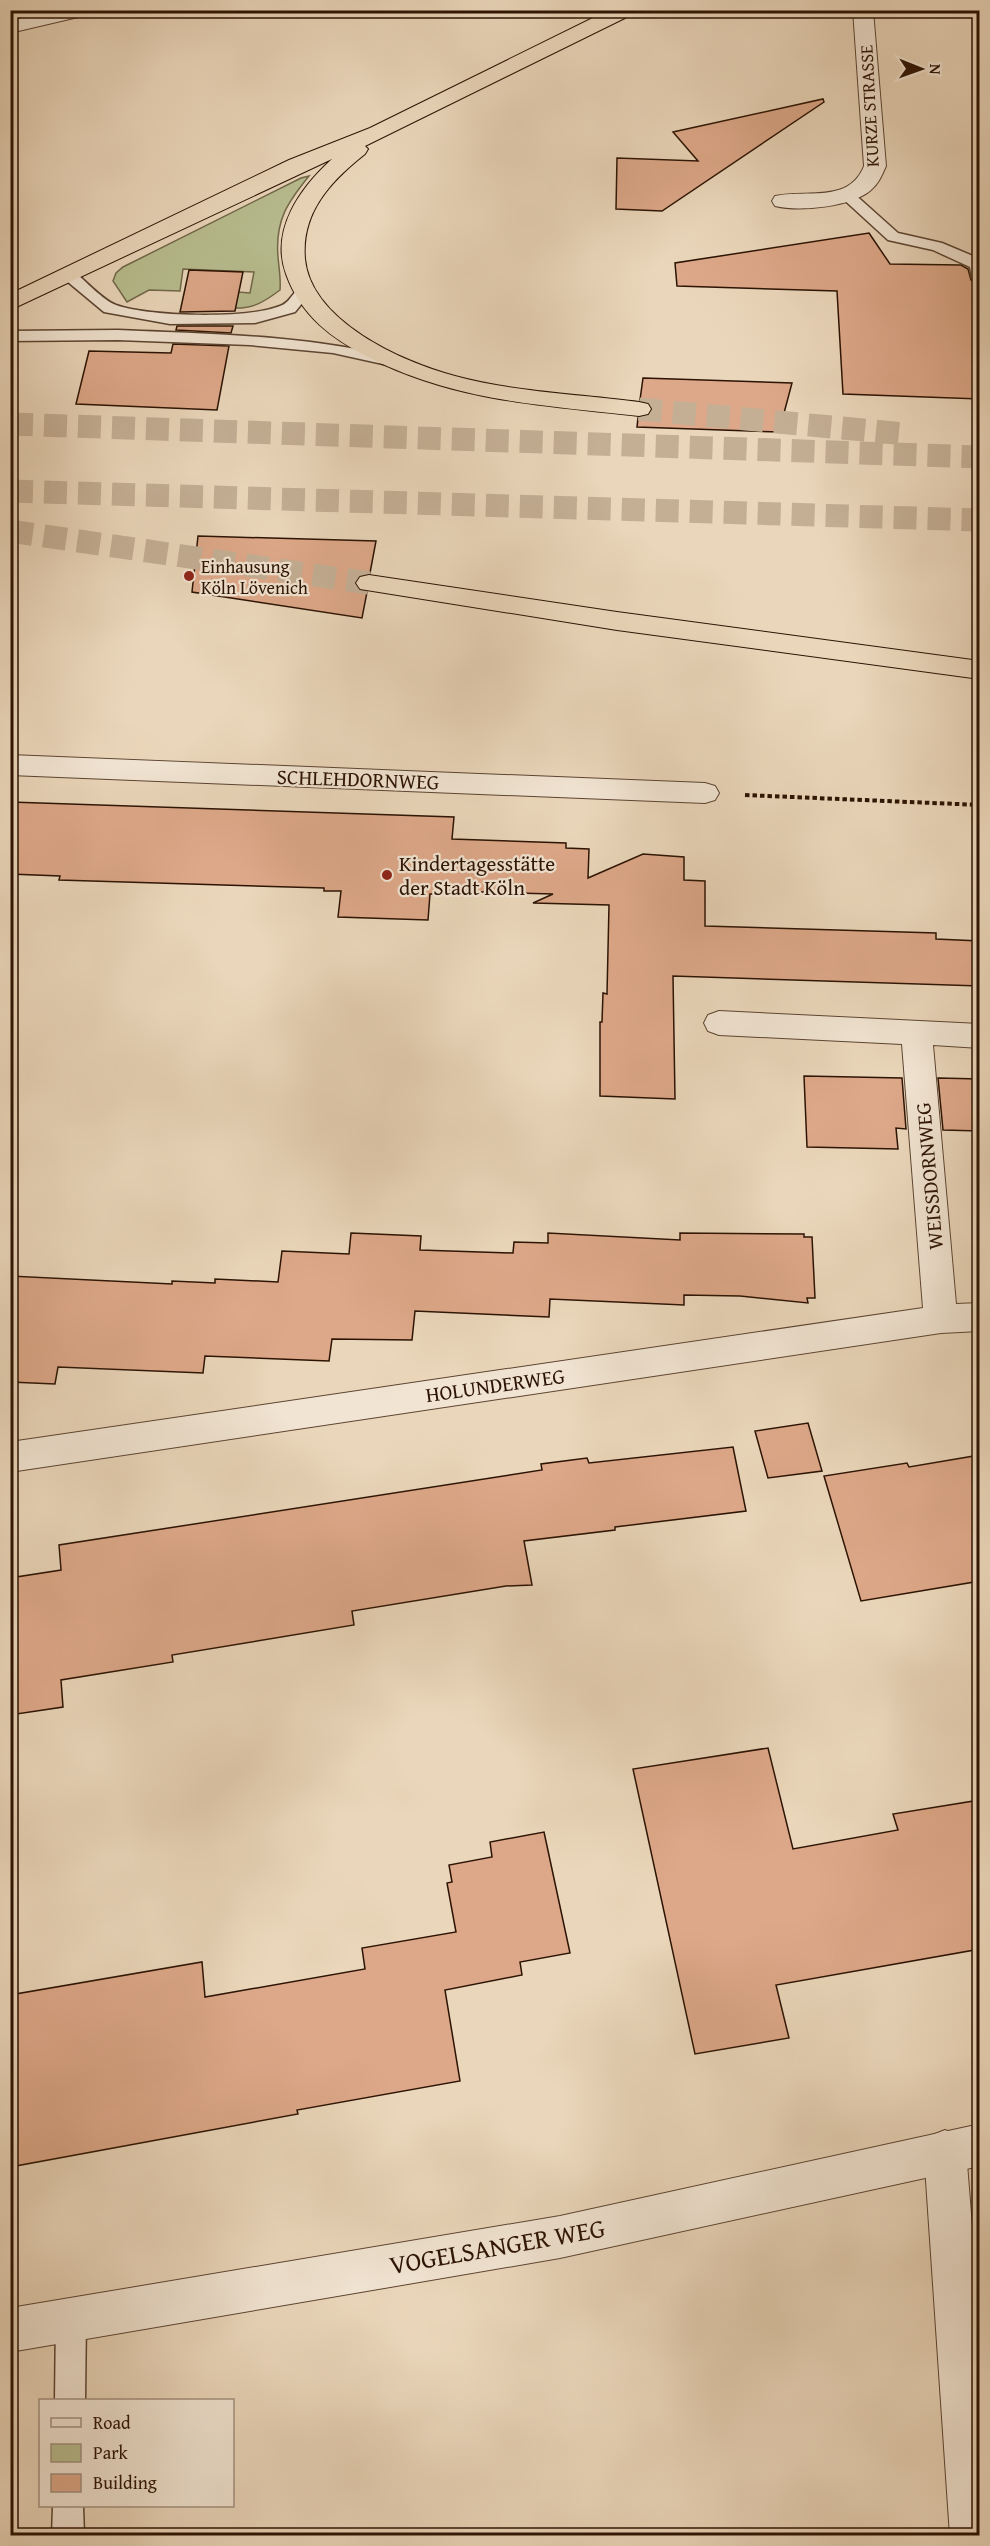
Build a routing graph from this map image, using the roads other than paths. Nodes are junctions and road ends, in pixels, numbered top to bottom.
1 (84, 10) edge
2 (626, 10) edge
3 (863, 10) edge
4 (10, 27) edge
5 (378, 133) junction
6 (846, 194) junction
7 (783, 201) dead end
8 (68, 274) junction
9 (980, 278) edge
10 (304, 291) junction
11 (10, 303) edge
12 (10, 336) edge
13 (402, 363) junction
14 (639, 409) tunnel mouth
15 (369, 583) tunnel mouth
16 (980, 670) edge
17 (10, 765) edge
18 (705, 793) road end
19 (719, 1023) dead end
20 (917, 1034) junction
21 (980, 1036) edge
22 (980, 1317) edge
23 (941, 1319) junction
24 (10, 1457) edge
25 (962, 2148) edge
26 (71, 2318) junction
27 (10, 2330) edge
28 (970, 2354) edge
29 (70, 2399) edge
30 (68, 2507) edge
31 (68, 2535) edge
32 (973, 2535) edge

1 - 4 street
2 - 5 highway
3 - 6 street, KURZE STRASSE
5 - 8 highway
5 - 10 highway
6 - 7 street, KURZE STRASSE
6 - 9 lane
8 - 10 lane
8 - 11 highway
10 - 13 highway
12 - 13 lane
13 - 14 highway
15 - 16 highway
17 - 18 street, SCHLEHDORNWEG
19 - 20 street
20 - 21 street
20 - 23 street, WEISSDORNWEG
22 - 23 street, HOLUNDERWEG
23 - 24 street, HOLUNDERWEG
25 - 26 street, VOGELSANGER WEG
25 - 28 street
26 - 27 street, VOGELSANGER WEG
26 - 29 lane
28 - 32 street
30 - 31 lane

